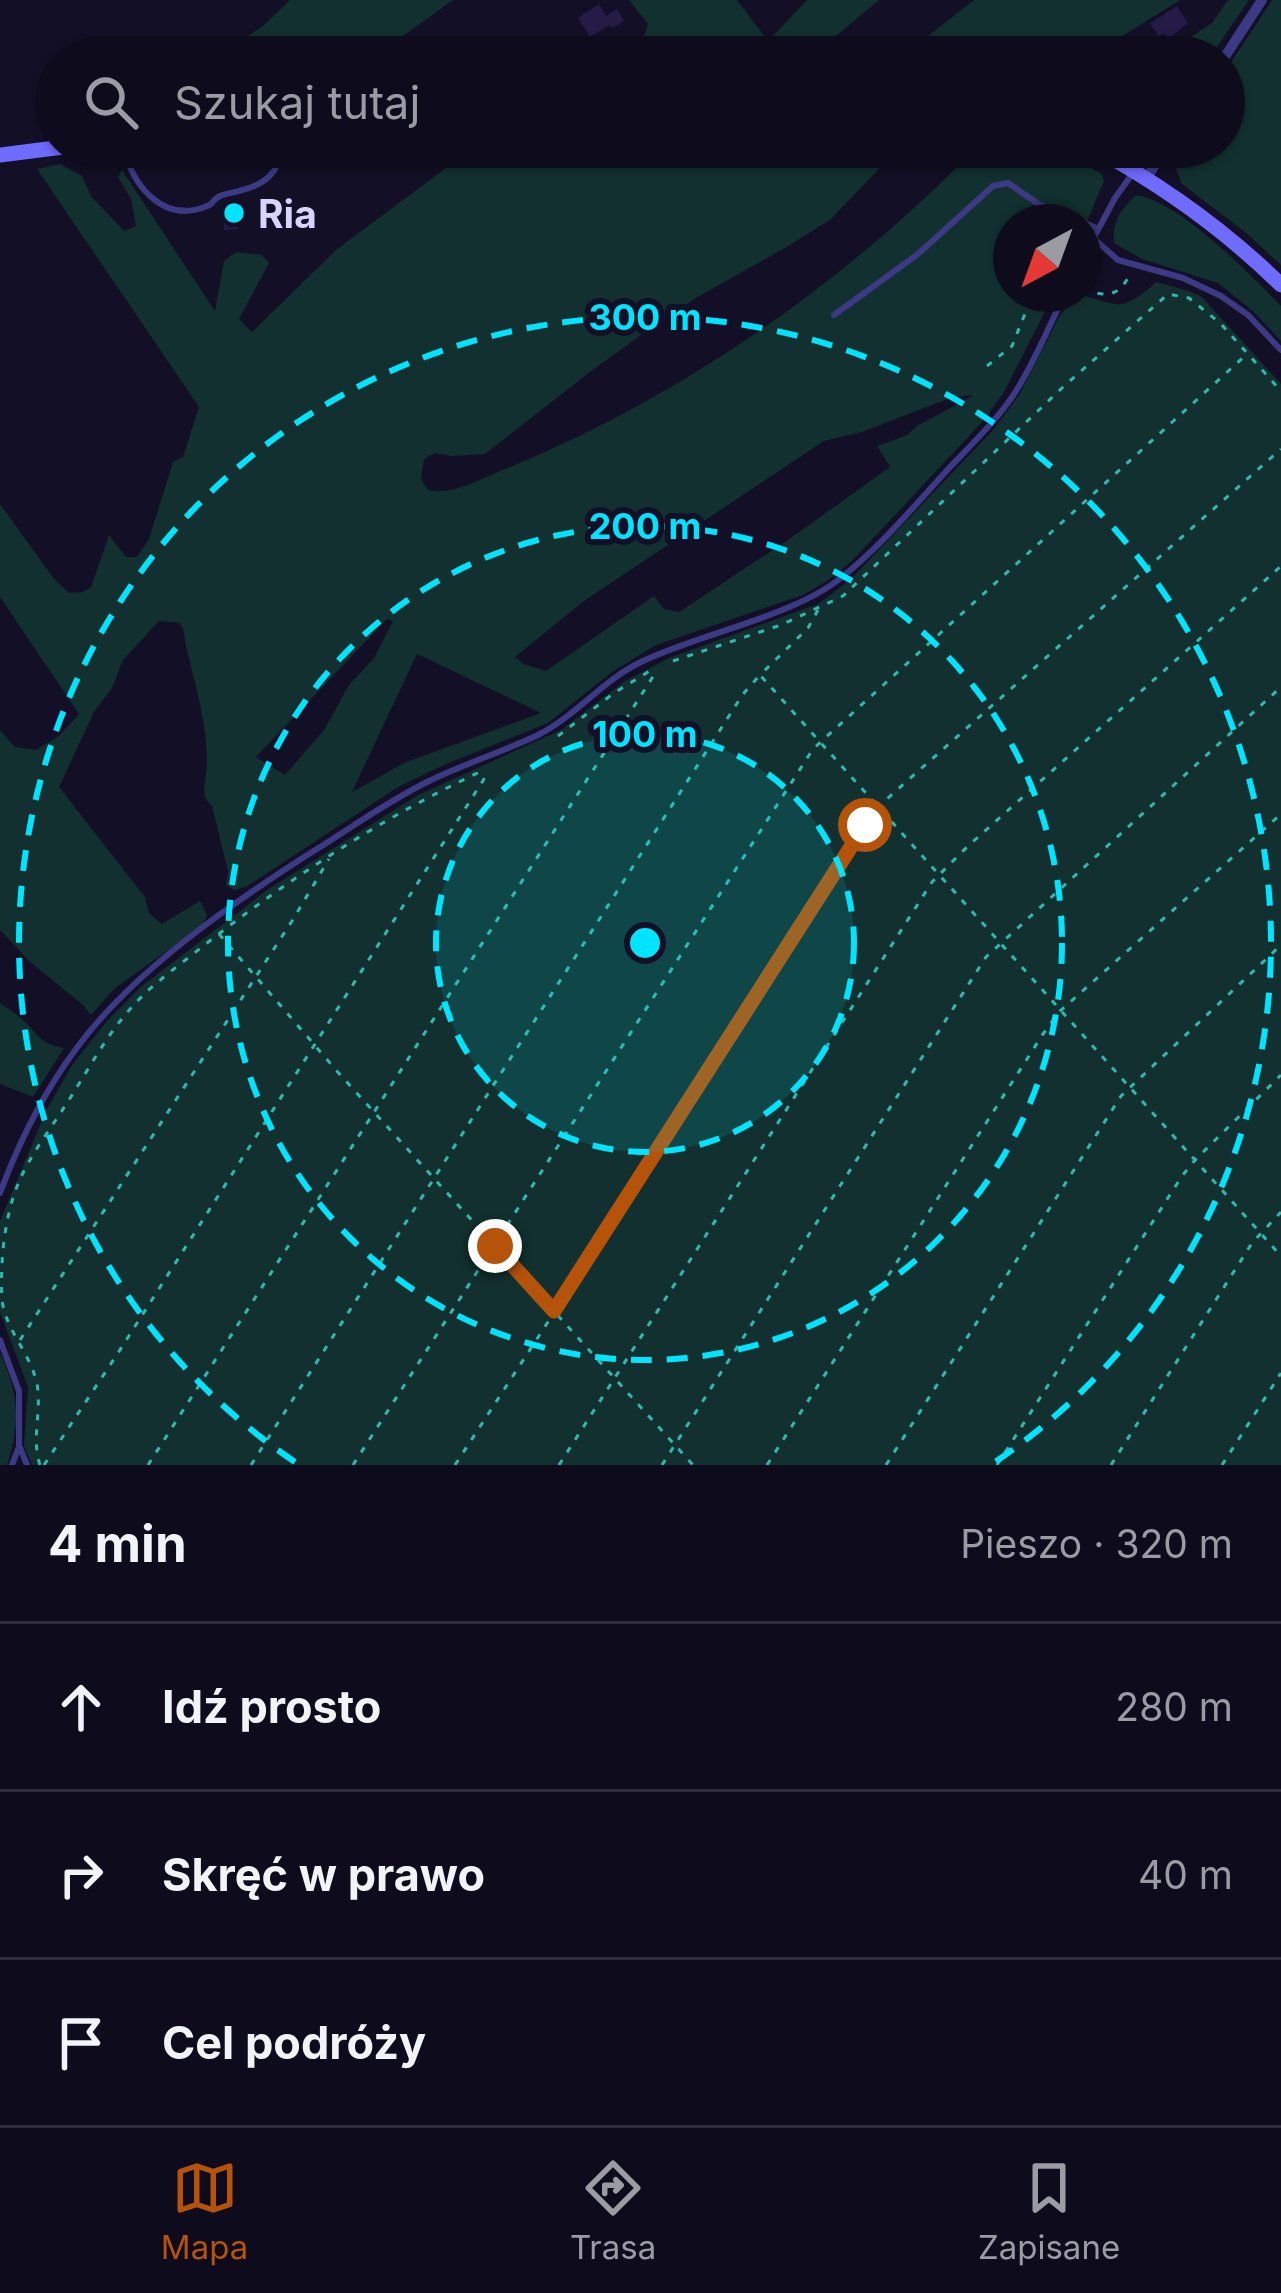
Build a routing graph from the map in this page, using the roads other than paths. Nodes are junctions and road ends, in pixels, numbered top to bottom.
1 (1262, 0) edge
2 (1238, 36) edge
3 (36, 150) edge
4 (0, 154) edge
5 (132, 168) edge
6 (276, 168) edge
7 (1130, 168) edge
8 (1147, 168) edge
9 (1141, 174) junction
10 (1039, 204) edge
11 (1101, 224) edge
12 (1101, 245) edge
13 (1281, 285) edge
14 (1056, 312) edge
15 (834, 315) dead end
16 (1281, 350) edge
17 (0, 1193) edge
18 (0, 1340) edge
19 (19, 1445) junction
20 (12, 1465) edge
21 (27, 1465) edge

1 - 2 street
3 - 4 street
5 - 6 lane
7 - 9 street
8 - 9 street
9 - 11 lane
9 - 13 street
10 - 15 lane
12 - 16 lane
14 - 17 lane
18 - 19 lane
19 - 20 lane
19 - 21 lane

